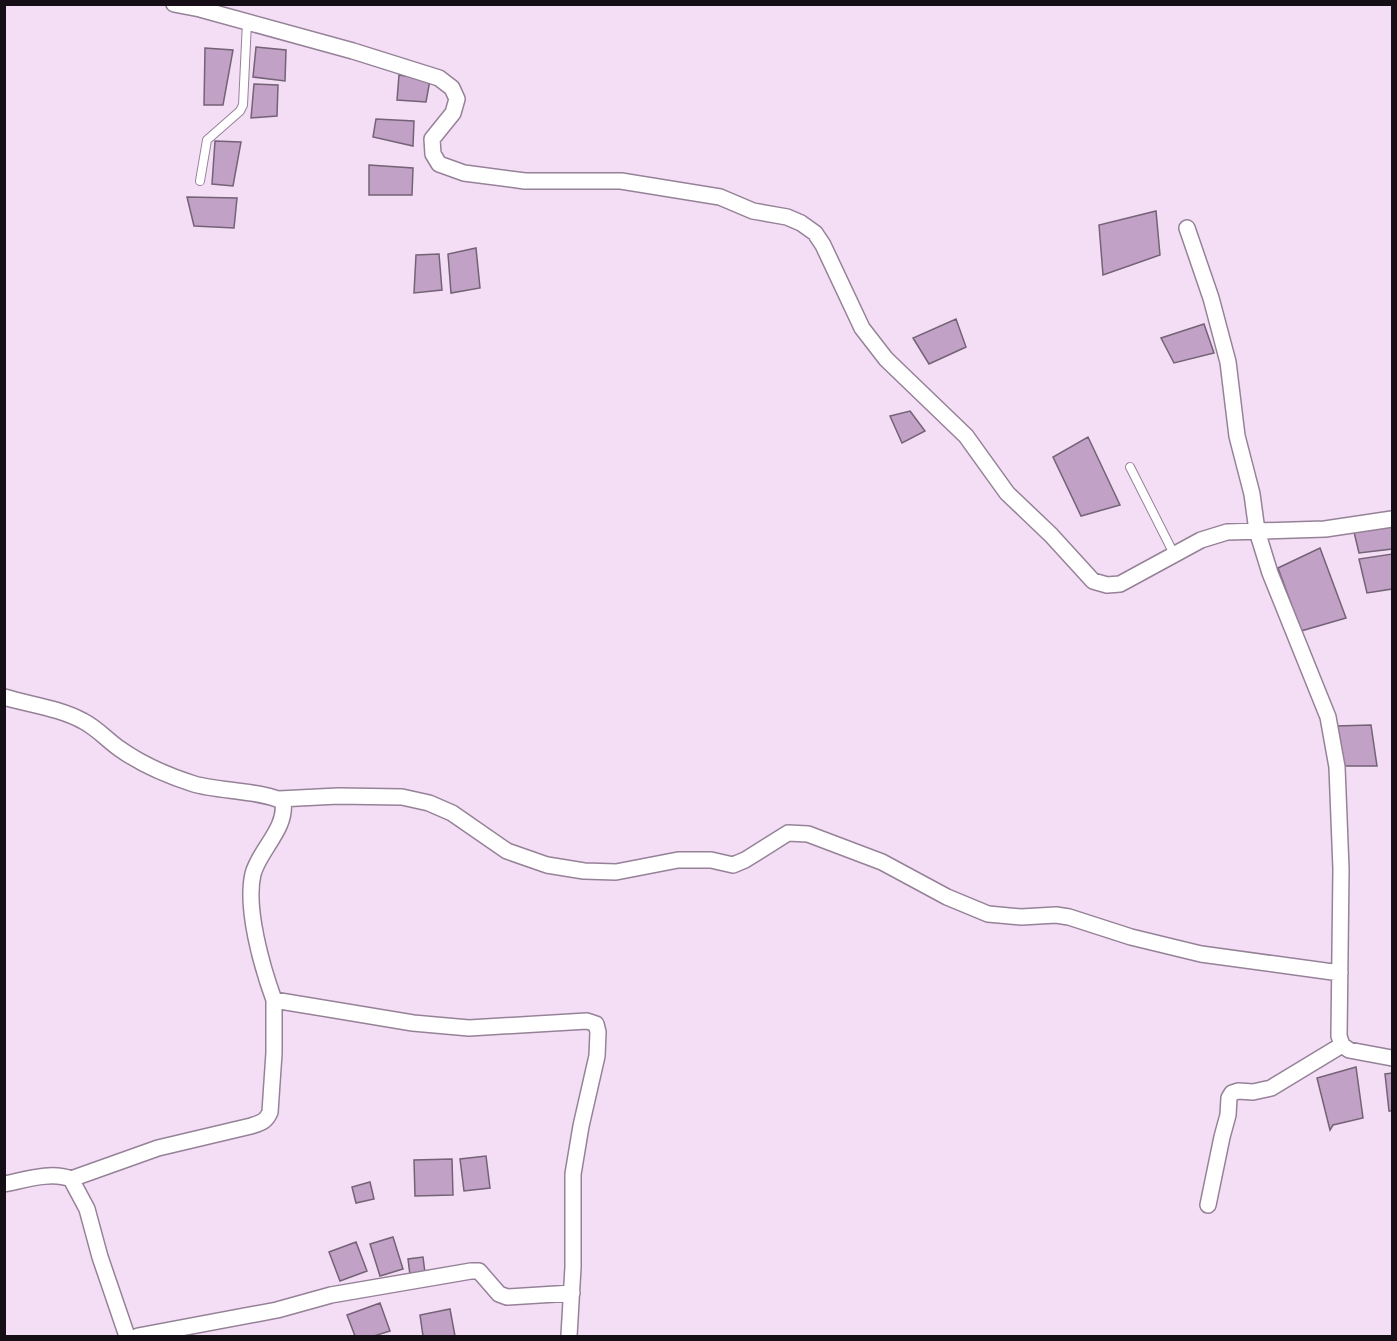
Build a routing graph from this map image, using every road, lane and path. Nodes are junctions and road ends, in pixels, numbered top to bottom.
1 (174, 4) edge
2 (199, 7) edge
3 (247, 22) junction
4 (200, 182) dead end
5 (1187, 228) dead end
6 (1130, 467) dead end
7 (1392, 519) edge
8 (1257, 531) junction
9 (1174, 554) junction
10 (4, 697) edge
11 (279, 799) junction
12 (1340, 973) junction
13 (274, 1000) junction
14 (1342, 1046) junction
15 (1392, 1058) edge
16 (71, 1179) junction
17 (4, 1184) edge
18 (1208, 1205) dead end
19 (572, 1293) junction
20 (127, 1336) edge
21 (138, 1336) edge
22 (569, 1336) edge

1 - 2 street
2 - 3 street
3 - 4 lane
3 - 9 street
5 - 8 street
6 - 9 lane
7 - 8 street
8 - 9 street
8 - 12 street
10 - 11 street
11 - 12 street
11 - 13 street
12 - 14 street
13 - 16 street
13 - 19 street
14 - 15 street
14 - 18 street
16 - 17 street
16 - 20 street
19 - 21 street
19 - 22 street

